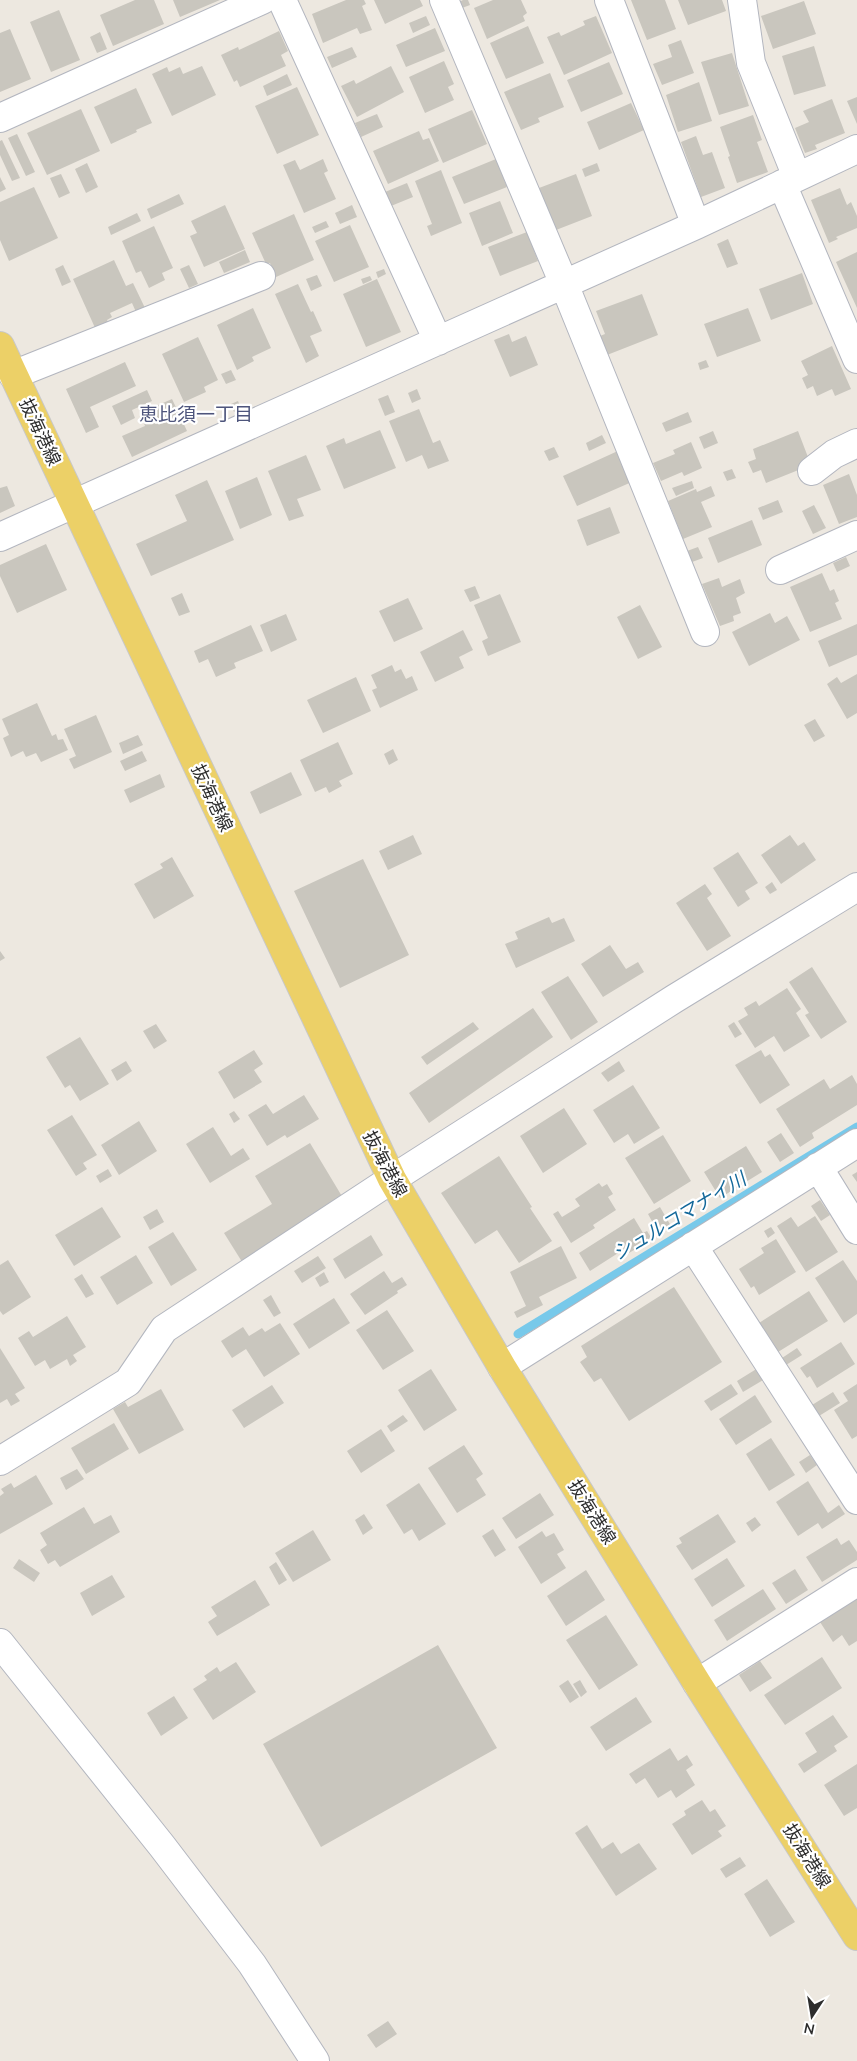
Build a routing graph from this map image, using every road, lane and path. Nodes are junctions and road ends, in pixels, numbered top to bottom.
1 (262, 0) edge
2 (282, 0) edge
3 (444, 0) edge
4 (609, 0) edge
5 (742, 0) edge
6 (0, 118) edge
7 (857, 149) edge
8 (789, 180) junction
9 (696, 225) junction
10 (261, 276) dead end
11 (564, 284) junction
12 (438, 341) junction
13 (0, 346) edge
14 (857, 359) edge
15 (13, 375) junction
16 (857, 443) edge
17 (812, 470) dead end
18 (74, 504) junction
19 (857, 534) edge
20 (0, 536) edge
21 (780, 570) dead end
22 (705, 632) dead end
23 (857, 886) edge
24 (857, 1143) edge
25 (818, 1167) junction
26 (392, 1179) junction
27 (857, 1230) edge
28 (693, 1246) junction
29 (502, 1367) junction
30 (0, 1461) edge
31 (857, 1500) edge
32 (857, 1582) edge
33 (0, 1643) edge
34 (697, 1683) junction
35 (857, 1936) edge
36 (315, 2061) edge

1 - 6 street
2 - 12 street
3 - 11 street
4 - 9 street
5 - 8 street
7 - 8 street
8 - 9 street
8 - 14 street
9 - 11 street
10 - 15 street
11 - 12 street
11 - 22 street
12 - 18 street
13 - 15 main road, 抜海港線
15 - 18 main road, 抜海港線
16 - 17 street
18 - 20 street
18 - 26 main road, 抜海港線
19 - 21 street
23 - 26 street
24 - 25 street
25 - 27 street
25 - 28 street
26 - 29 main road, 抜海港線
26 - 30 street
28 - 29 street
28 - 31 street
29 - 34 main road, 抜海港線
32 - 34 street
33 - 36 street
34 - 35 main road, 抜海港線

